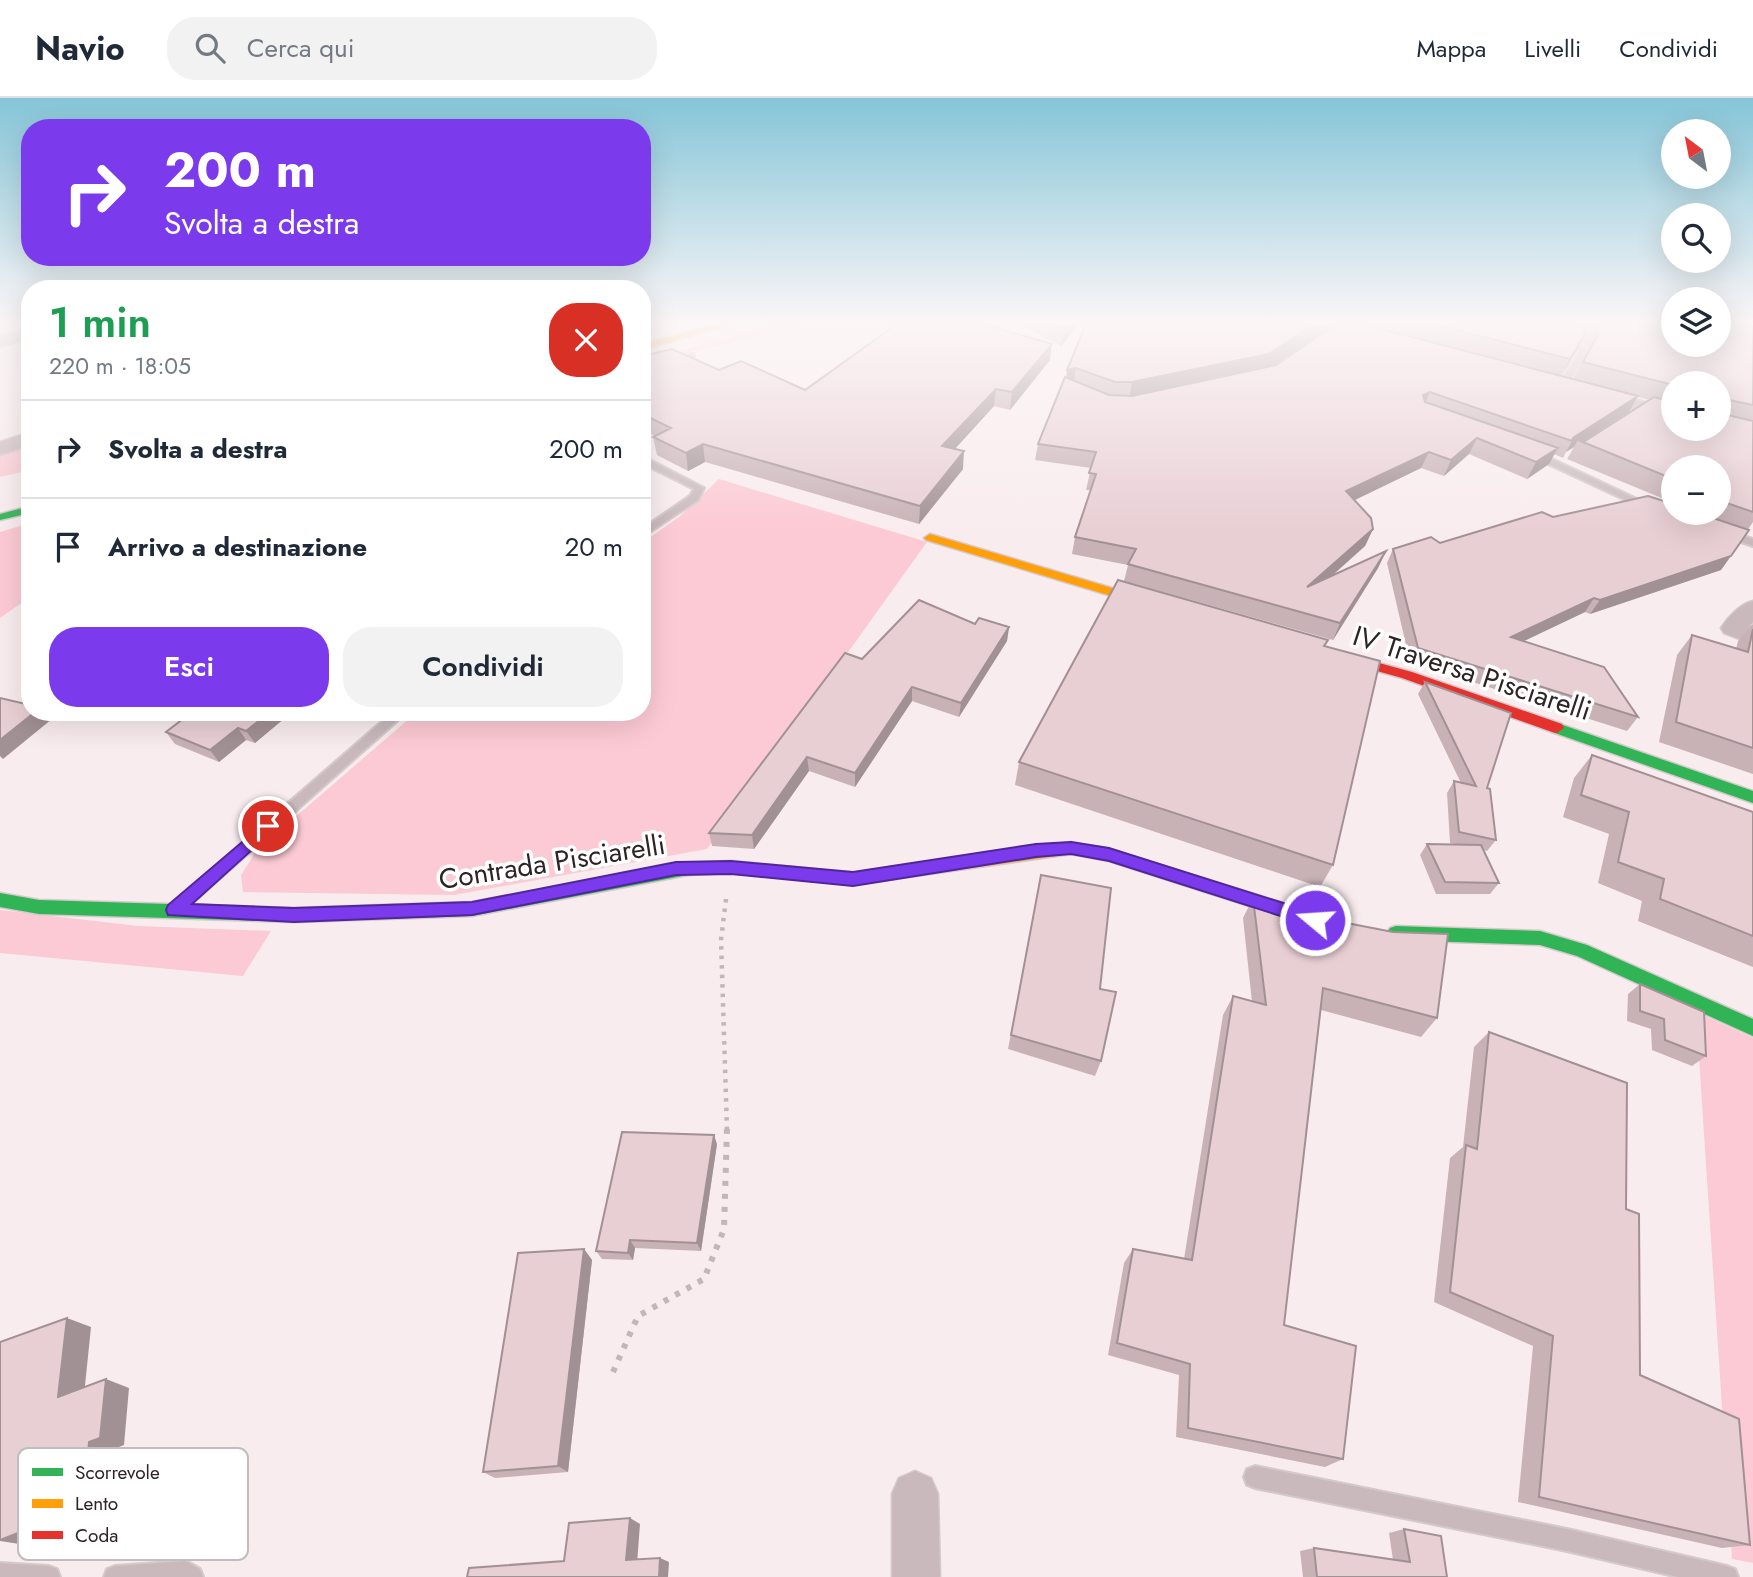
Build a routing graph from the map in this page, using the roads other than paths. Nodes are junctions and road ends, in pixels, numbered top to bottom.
1 (1581, 393) edge
2 (1661, 414) edge
3 (21, 441) edge
4 (0, 449) edge
5 (1522, 449) edge
6 (651, 464) edge
7 (1661, 510) edge
8 (21, 511) edge
9 (0, 517) edge
10 (651, 528) edge
11 (1716, 530) edge
12 (930, 538) dead end
13 (1753, 543) edge
14 (1753, 608) edge
15 (1176, 610) edge
16 (1753, 636) edge
17 (1316, 650) edge
18 (391, 721) edge
19 (1753, 797) edge
20 (0, 900) edge
21 (174, 910) junction
22 (1315, 920) edge
23 (1379, 932) edge
24 (1753, 1028) edge
25 (1255, 1477) dead end
26 (915, 1494) dead end
27 (0, 1574) edge
28 (49, 1577) edge
29 (115, 1577) edge
30 (192, 1577) edge
31 (916, 1577) edge
32 (1727, 1577) edge

1 - 2 street
3 - 4 street
5 - 7 lane
6 - 10 lane
8 - 9 main road
11 - 13 lane
12 - 15 main road
14 - 16 street
17 - 19 main road, IV Traversa Pisciarelli
18 - 21 lane
20 - 21 main road, Contrada Pisciarelli
21 - 22 main road, Contrada Pisciarelli
23 - 24 main road
25 - 32 lane
26 - 31 street
27 - 28 lane
29 - 30 lane

